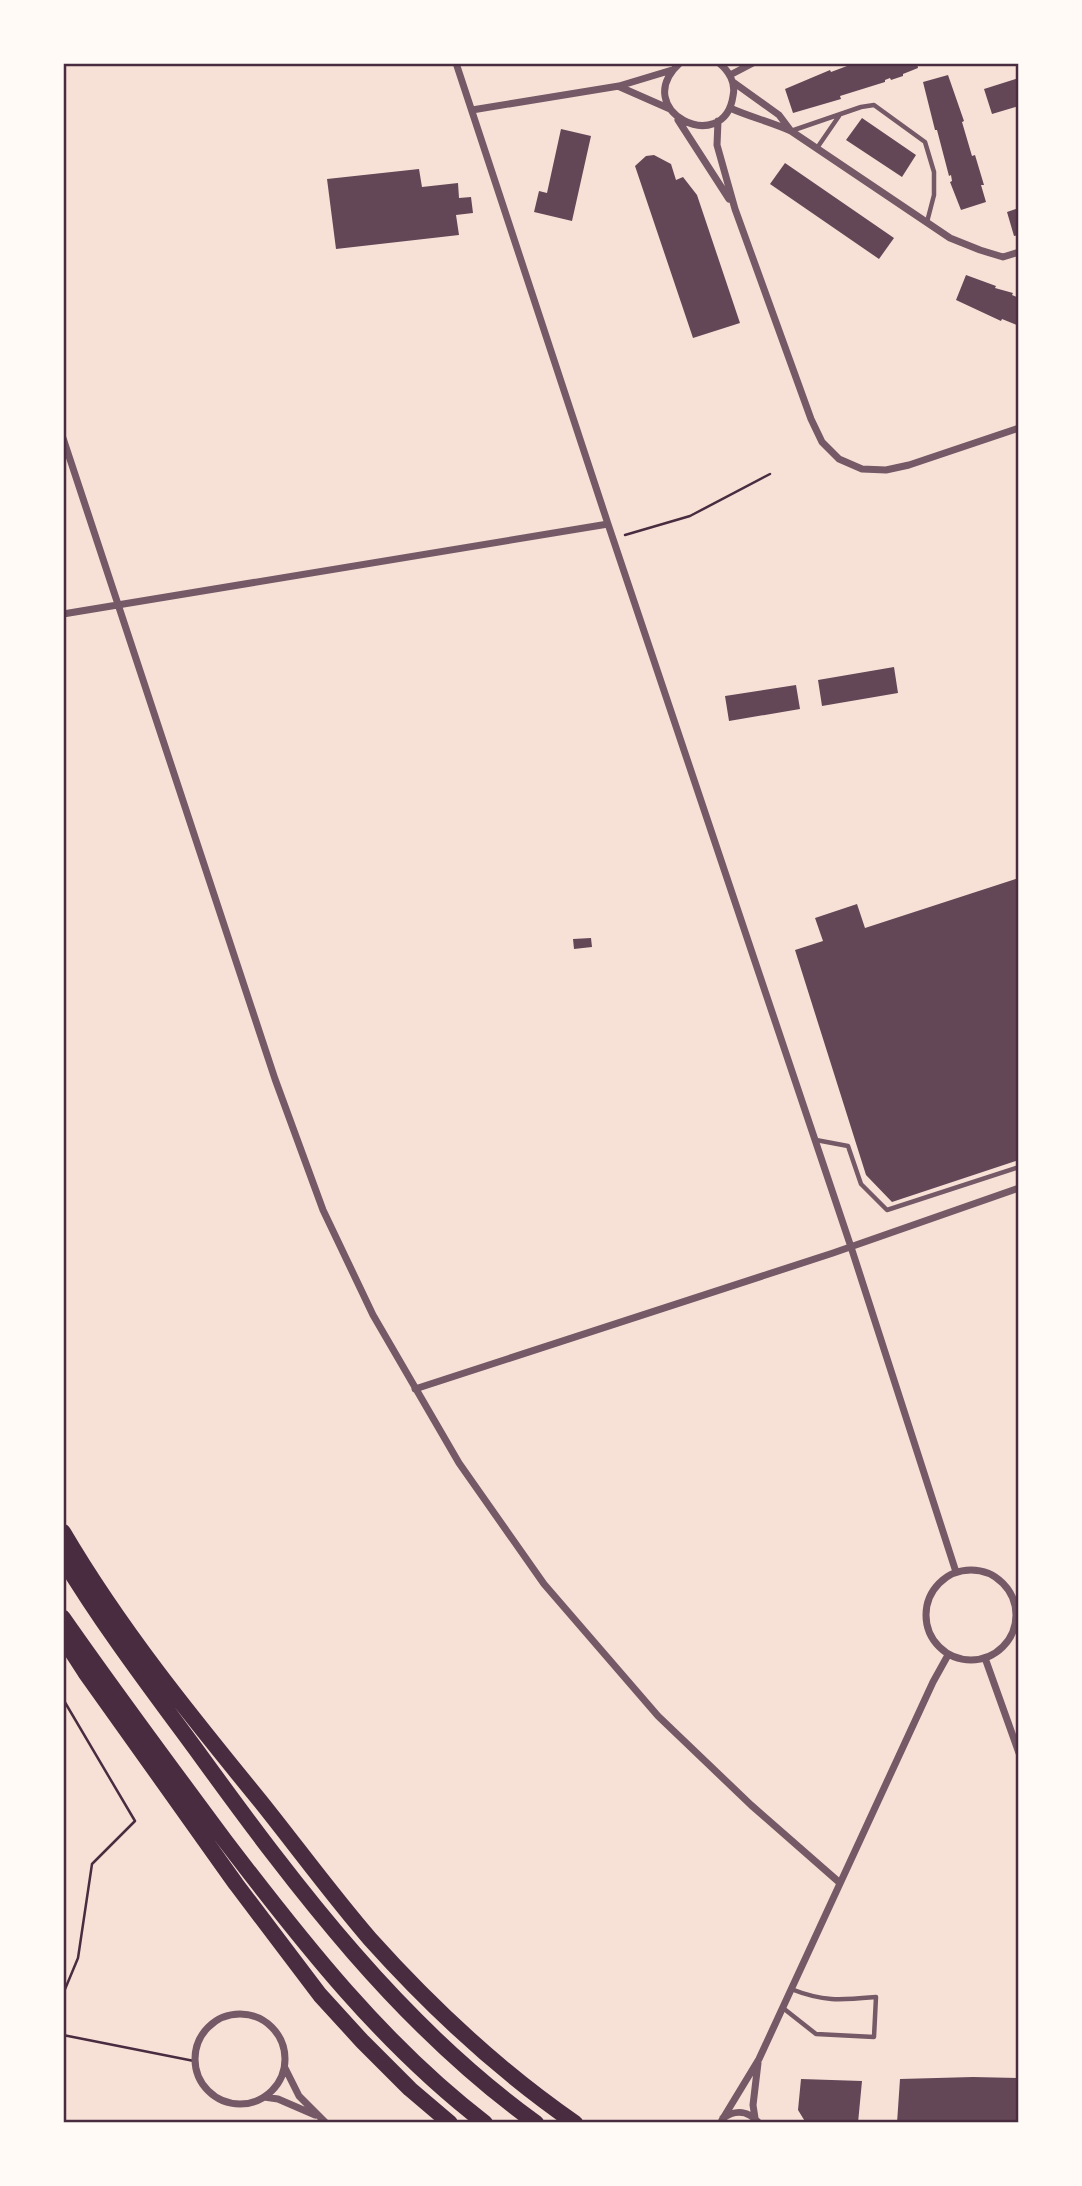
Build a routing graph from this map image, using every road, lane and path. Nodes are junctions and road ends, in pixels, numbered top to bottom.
1 (456, 63) edge
2 (680, 63) edge
3 (719, 63) edge
4 (753, 63) edge
5 (672, 70) junction
6 (731, 78) junction
7 (619, 86) junction
8 (730, 108) junction
9 (670, 109) junction
10 (472, 110) junction
11 (839, 115) junction
12 (676, 117) junction
13 (718, 121) junction
14 (791, 131) junction
15 (817, 148) junction
16 (735, 209) junction
17 (926, 223) junction
18 (1019, 252) edge
19 (1019, 428) edge
20 (63, 438) edge
21 (770, 474) dead end
22 (608, 524) junction
23 (612, 538) junction
24 (118, 605) junction
25 (63, 614) edge
26 (815, 1140) junction
27 (1019, 1167) edge
28 (1019, 1188) edge
29 (850, 1247) junction
30 (415, 1389) junction
31 (63, 1532) edge
32 (63, 1559) edge
33 (956, 1572) junction
34 (63, 1618) edge
35 (63, 1638) edge
36 (948, 1655) junction
37 (985, 1658) junction
38 (63, 1699) edge
39 (1019, 1753) edge
40 (840, 1883) junction
41 (791, 1989) junction
42 (63, 1994) edge
43 (783, 2008) junction
44 (63, 2035) edge
45 (759, 2059) junction
46 (194, 2061) junction
47 (285, 2068) junction
48 (263, 2097) junction
49 (323, 2120) edge
50 (721, 2121) edge
51 (757, 2121) edge
52 (450, 2123) edge
53 (485, 2123) edge
54 (536, 2123) edge
55 (575, 2123) edge

1 - 10 street
2 - 5 street
3 - 6 street
4 - 6 street
5 - 7 street
5 - 9 street
6 - 8 street
6 - 14 street
7 - 9 street
7 - 10 street
8 - 13 street
8 - 14 street
9 - 12 street
10 - 22 street
11 - 14 lane
11 - 15 lane
11 - 17 lane
12 - 13 street
12 - 16 street
13 - 16 street
14 - 15 street
15 - 17 street
16 - 19 street
17 - 18 street
20 - 24 street
21 - 23 path
22 - 23 street
22 - 24 street
23 - 26 street
24 - 25 street
24 - 30 street
26 - 27 lane
26 - 29 street
28 - 29 street
29 - 30 street
29 - 33 street
30 - 40 street
31 - 55 highway
32 - 54 highway
33 - 36 street
33 - 37 street
34 - 53 highway
35 - 52 highway
36 - 37 street
36 - 40 street
37 - 39 street
38 - 42 path
40 - 41 street
41 - 43 street
41 - 43 lane
43 - 45 street
44 - 46 path
45 - 50 street
45 - 51 street
46 - 47 street
46 - 48 street
47 - 48 street
47 - 49 street
48 - 49 street
50 - 51 street

